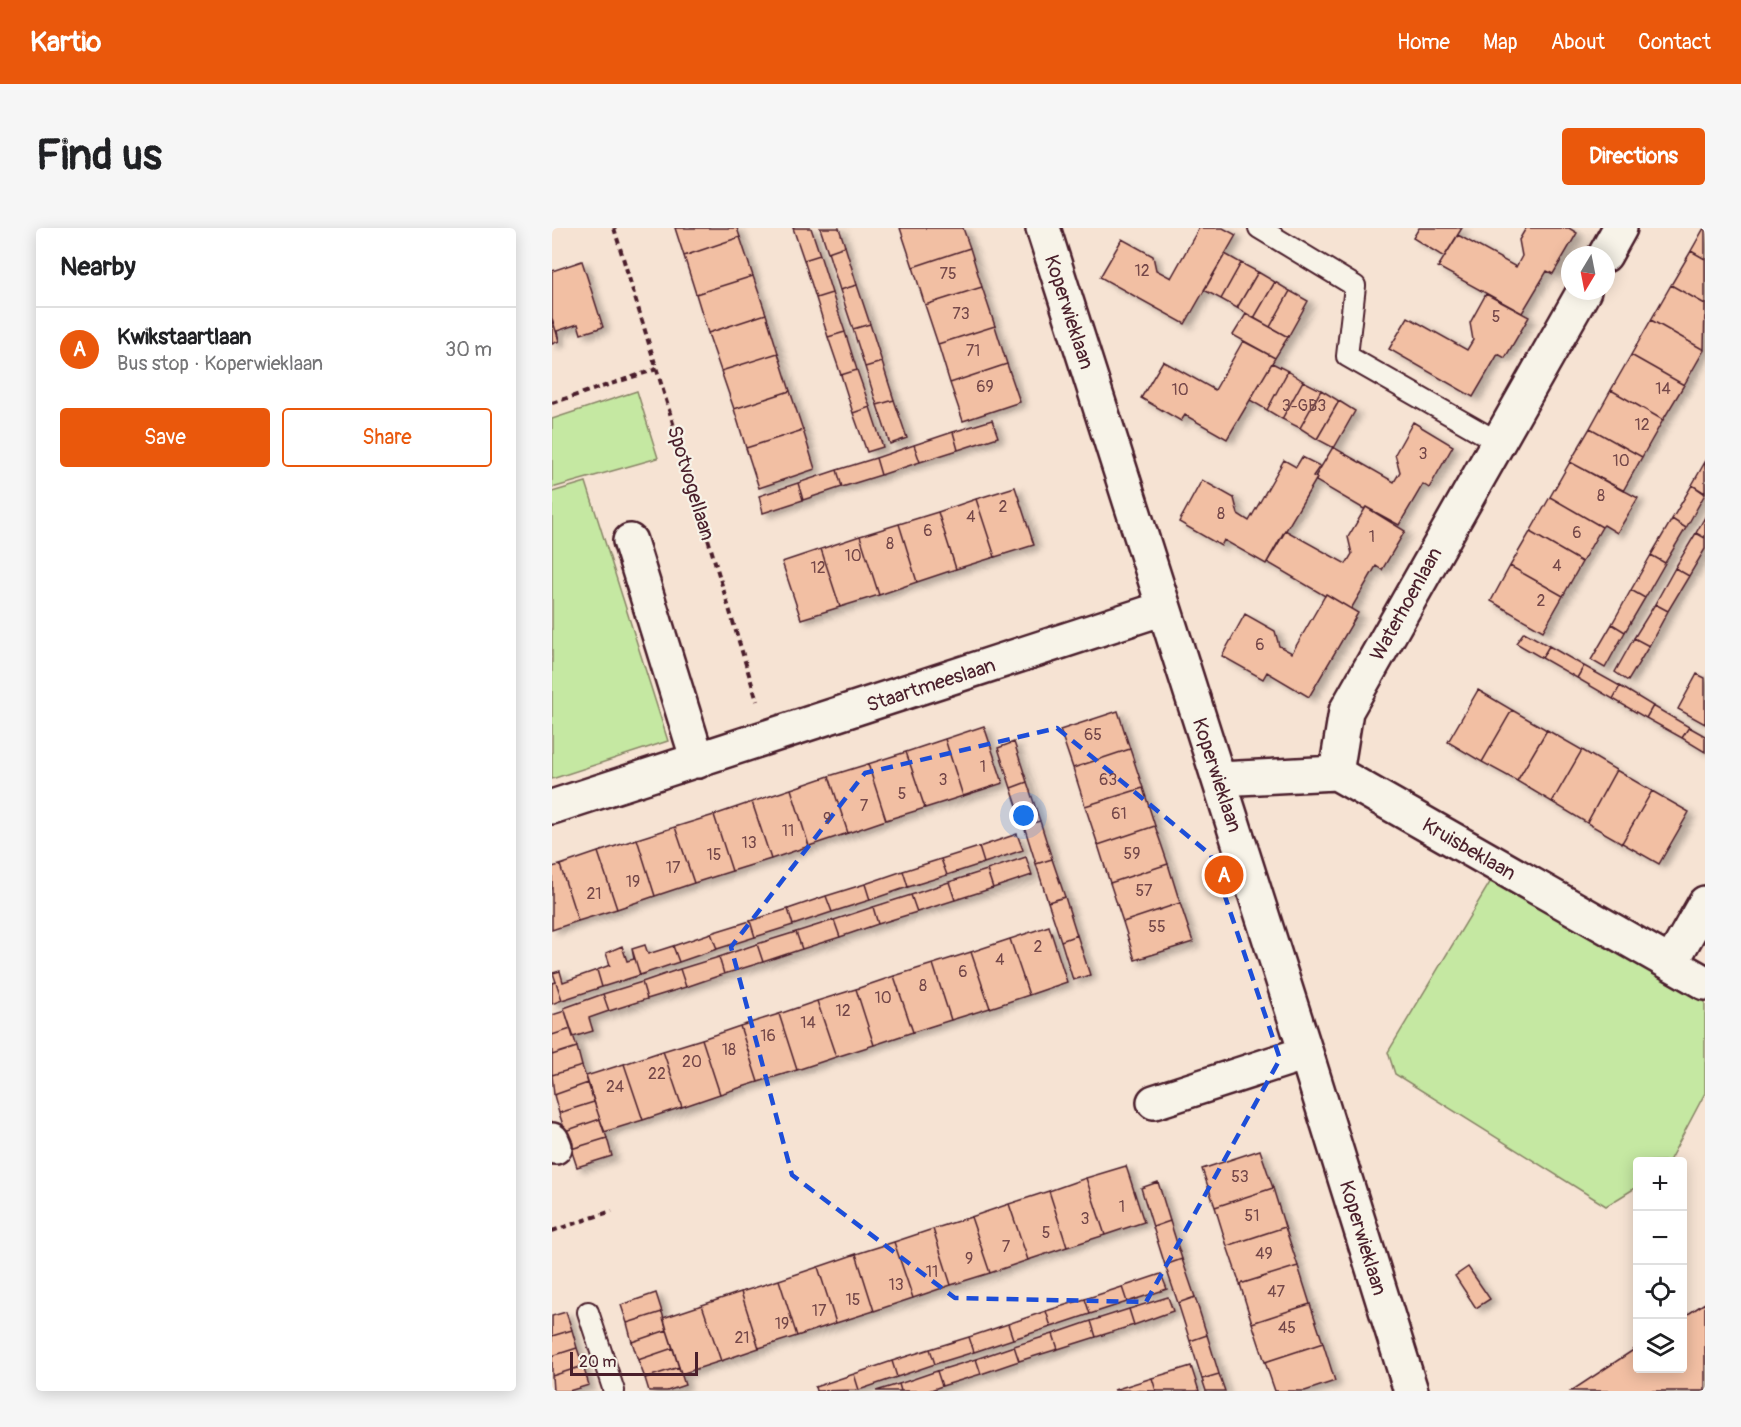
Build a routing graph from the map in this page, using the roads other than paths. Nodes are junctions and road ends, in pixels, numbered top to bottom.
1 (1042, 228) edge
2 (1259, 228) edge
3 (1620, 228) edge
4 (1610, 246) edge
5 (1579, 300) edge
6 (1498, 442) junction
7 (630, 541) dead end
8 (1164, 608) junction
9 (698, 761) junction
10 (1336, 773) junction
11 (1219, 779) junction
12 (552, 807) edge
13 (1705, 903) edge
14 (1671, 963) junction
15 (1705, 983) edge
16 (1306, 1053) junction
17 (1154, 1101) dead end
18 (588, 1312) dead end
19 (614, 1391) edge
20 (1411, 1391) edge

1 - 8 street, Koperwieklaan
2 - 6 lane
3 - 4 street
5 - 6 street, Waterhoenlaan
6 - 10 street, Waterhoenlaan
7 - 9 street
8 - 9 street, Staartmeeslaan
8 - 11 street, Koperwieklaan
9 - 12 street, Staartmeeslaan
10 - 11 street
10 - 14 street, Kruisbeklaan
11 - 16 street, Koperwieklaan
13 - 14 street
14 - 15 street, Kruisbeklaan
16 - 17 street
16 - 20 street, Koperwieklaan
18 - 19 lane

